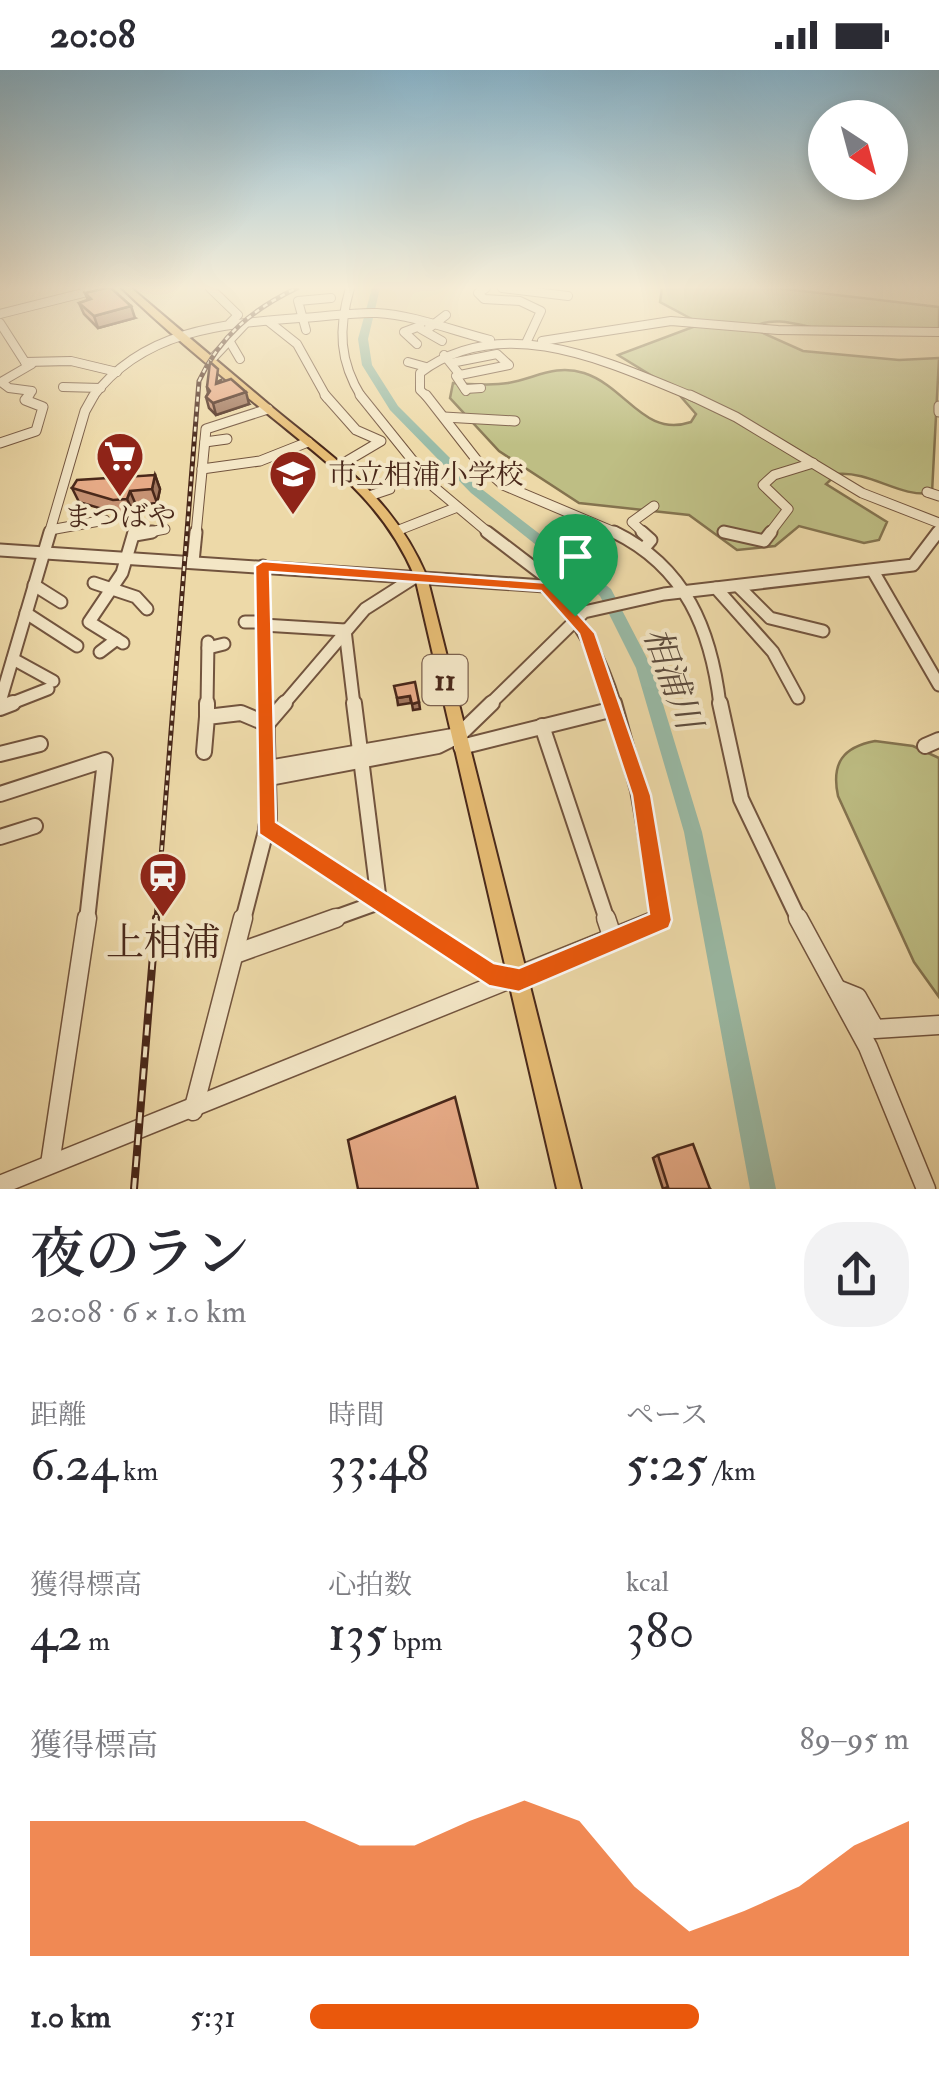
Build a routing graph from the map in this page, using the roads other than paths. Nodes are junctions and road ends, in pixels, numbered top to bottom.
1 (11, 340) edge
2 (170, 340) edge
3 (187, 340) edge
4 (292, 340) edge
5 (341, 340) edge
6 (412, 340) edge
7 (486, 340) edge
8 (542, 340) edge
9 (230, 342) joint
10 (500, 342) junction
11 (530, 342) junction
12 (416, 344) dead end
13 (448, 359) junction
14 (211, 360) junction
15 (240, 360) dead end
16 (24, 362) junction
17 (409, 365) dead end
18 (425, 368) junction
19 (117, 372) junction
20 (457, 375) junction
21 (64, 388) dead end
22 (101, 388) junction
23 (482, 388) dead end
24 (268, 409) junction
25 (444, 418) junction
26 (515, 422) dead end
27 (227, 440) dead end
28 (380, 441) junction
29 (0, 442) edge
30 (205, 442) junction
31 (308, 442) junction
32 (396, 442) junction
33 (813, 463) junction
34 (337, 466) junction
35 (202, 468) junction
36 (390, 489) dead end
37 (927, 492) dead end
38 (369, 496) junction
39 (939, 496) edge
40 (654, 506) dead end
41 (455, 508) junction
42 (432, 518) junction
43 (105, 520) dead end
44 (448, 523) dead end
45 (939, 526) edge
46 (50, 530) junction
47 (165, 530) dead end
48 (399, 530) junction
49 (724, 532) dead end
50 (645, 548) junction
51 (0, 550) edge
52 (44, 552) junction
53 (126, 558) junction
54 (193, 562) junction
55 (263, 566) junction
56 (872, 571) junction
57 (421, 577) junction
58 (94, 583) dead end
59 (34, 585) junction
60 (545, 586) junction
61 (738, 586) junction
62 (114, 588) junction
63 (716, 588) junction
64 (683, 592) junction
65 (61, 602) dead end
66 (144, 609) dead end
67 (26, 613) junction
68 (580, 614) junction
69 (244, 622) dead end
70 (263, 624) junction
71 (345, 630) junction
72 (823, 631) dead end
73 (224, 644) dead end
74 (76, 646) dead end
75 (100, 652) dead end
76 (13, 659) junction
77 (939, 685) edge
78 (798, 698) dead end
79 (0, 705) edge
80 (614, 709) junction
81 (207, 717) junction
82 (267, 724) junction
83 (542, 726) junction
84 (939, 740) edge
85 (459, 741) junction
86 (40, 744) dead end
87 (924, 746) dead end
88 (204, 752) dead end
89 (0, 754) edge
90 (362, 756) junction
91 (268, 773) junction
92 (0, 794) edge
93 (35, 826) dead end
94 (266, 827) junction
95 (0, 836) edge
96 (379, 902) junction
97 (612, 939) junction
98 (235, 954) junction
99 (519, 980) junction
100 (837, 989) junction
101 (939, 1026) edge
102 (193, 1111) junction
103 (50, 1164) junction
104 (0, 1186) edge
105 (570, 1189) edge
106 (926, 1189) edge

1 - 16 street
2 - 19 street
3 - 14 main road, 11
4 - 28 street
5 - 32 street
6 - 12 street
7 - 10 street
8 - 11 street
9 - 14 street
9 - 15 street
10 - 11 street
10 - 13 street
11 - 33 street
13 - 18 street
13 - 20 street
13 - 20 street
14 - 24 main road, 11
16 - 19 street
16 - 29 street
17 - 18 street
18 - 20 street
18 - 25 street
19 - 22 street
20 - 23 street
21 - 22 street
22 - 46 street
24 - 30 street
24 - 31 main road, 11
25 - 26 street
25 - 50 street
27 - 30 street
28 - 32 street
28 - 34 street
30 - 35 street
31 - 34 main road, 11
31 - 35 street
32 - 41 street
33 - 45 street
33 - 49 street
34 - 38 main road, 11
35 - 54 street
36 - 38 street
37 - 39 street
38 - 48 main road, 11
40 - 50 street
41 - 42 street
41 - 60 street
42 - 44 street
42 - 48 street
43 - 46 street
45 - 56 street
46 - 52 street
47 - 53 street
48 - 57 main road, 11
50 - 64 street
51 - 52 street
52 - 53 street
52 - 59 street
53 - 54 street
53 - 62 street
54 - 55 street
55 - 57 street
55 - 70 street
56 - 61 street
56 - 77 street
57 - 60 street
57 - 71 street
57 - 85 main road, 11
58 - 62 street
59 - 65 street
59 - 67 street
60 - 68 street
61 - 63 street
61 - 72 street
62 - 66 street
62 - 75 street
63 - 64 street
63 - 78 street
64 - 68 street
64 - 100 street
67 - 74 street
67 - 76 street
68 - 80 street
68 - 85 street
69 - 70 street
70 - 71 street
70 - 82 street
71 - 82 street
71 - 90 street
73 - 81 street
76 - 79 street
76 - 79 street
80 - 83 street
80 - 97 street
81 - 82 street
81 - 88 street
82 - 91 street
83 - 85 street
83 - 97 street
84 - 87 street
85 - 90 street
85 - 99 main road, 11
86 - 89 street
90 - 91 street
90 - 96 street
91 - 94 street
92 - 103 street
93 - 95 street
94 - 96 street
94 - 98 street
96 - 98 street
96 - 99 street
97 - 99 street
98 - 102 street
99 - 102 street
99 - 105 main road, 11
100 - 101 street
100 - 106 street
102 - 103 street
103 - 104 street

